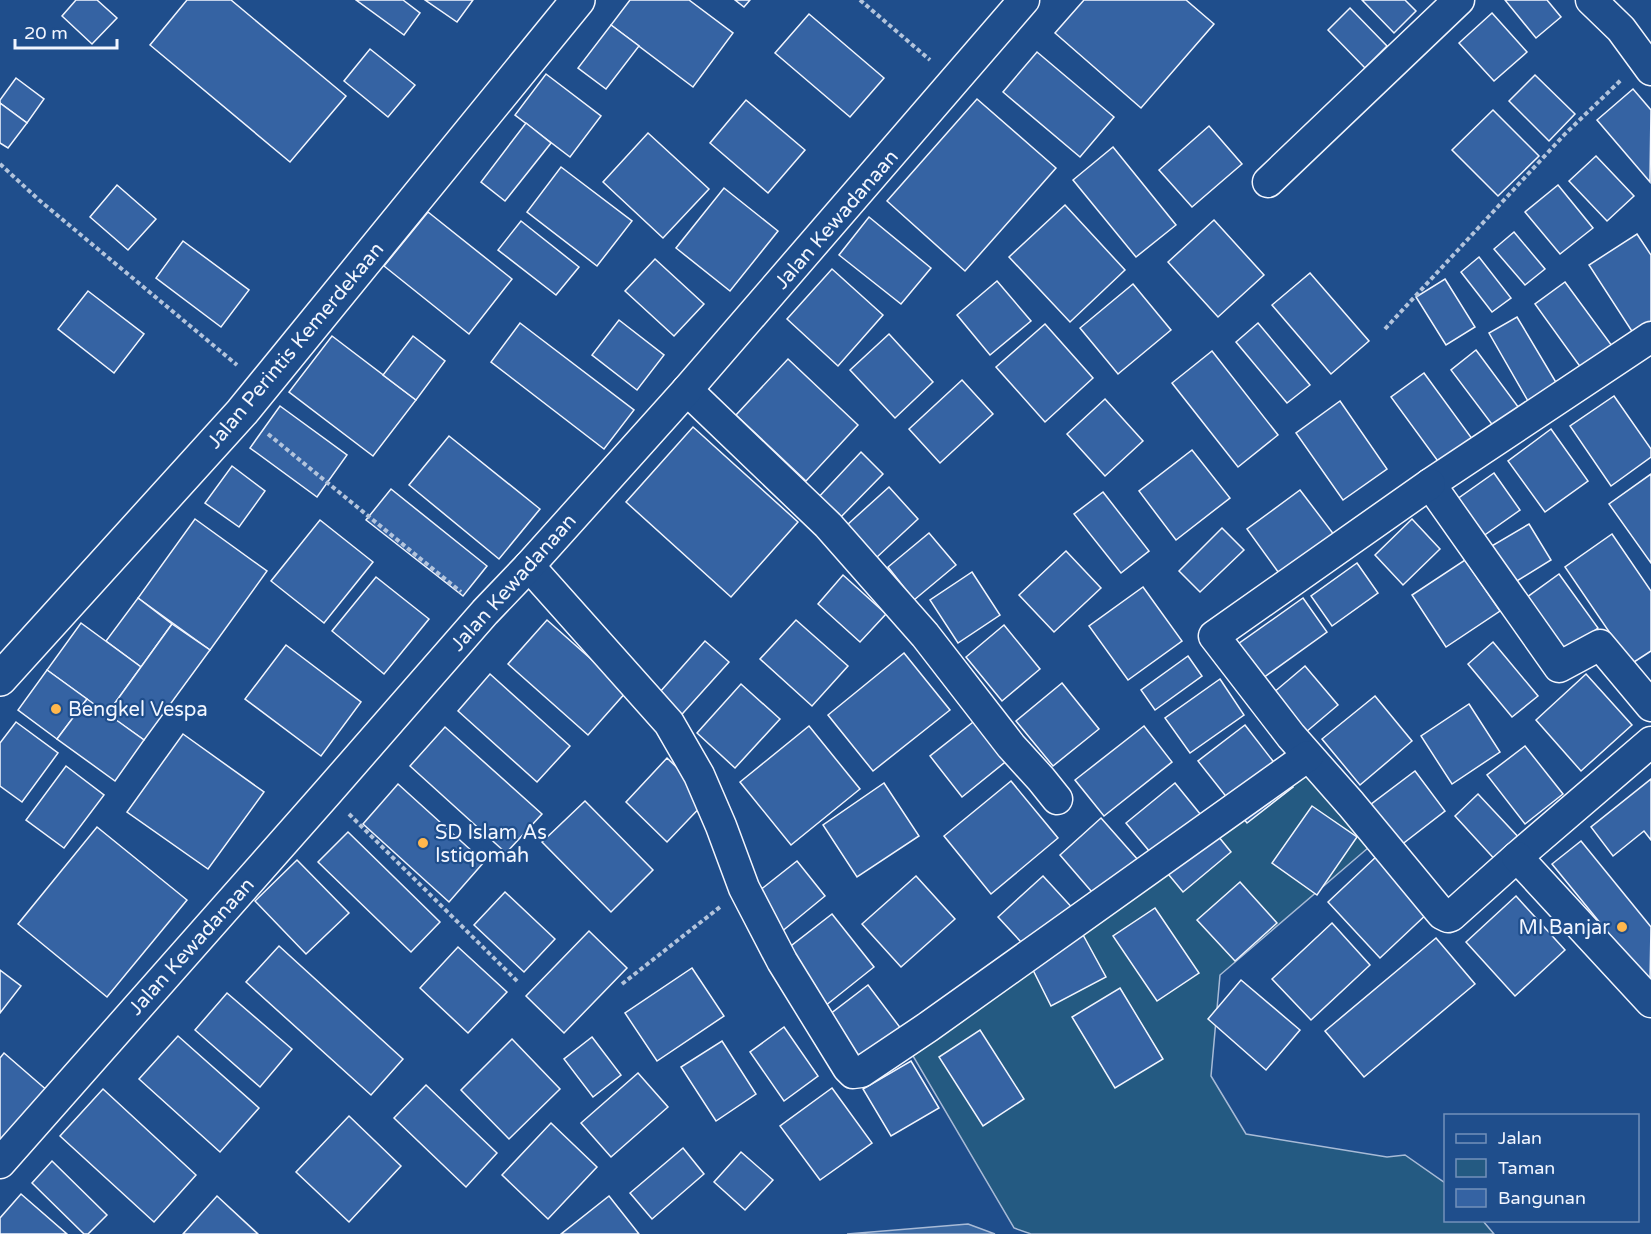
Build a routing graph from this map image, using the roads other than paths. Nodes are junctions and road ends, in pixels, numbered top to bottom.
1 (578, 0) edge
2 (1024, 0) edge
3 (1459, 0) edge
4 (1592, 0) edge
5 (1647, 64) edge
6 (1268, 182) dead end
7 (1651, 337) edge
8 (687, 390) junction
9 (1430, 484) junction
10 (529, 566) junction
11 (0, 679) edge
12 (1651, 706) edge
13 (1651, 742) edge
14 (1308, 756) junction
15 (1057, 799) dead end
16 (1517, 857) junction
17 (1651, 1002) edge
18 (0, 1163) edge

1 - 11 main road, Jalan Perintis Kemerdekaan
2 - 8 street, Jalan Kewadanaan
3 - 6 street
4 - 5 street
7 - 9 street
8 - 10 street, Jalan Kewadanaan
8 - 15 street
9 - 12 street
9 - 14 street
10 - 14 street
10 - 18 street, Jalan Kewadanaan
13 - 16 street
14 - 16 street
16 - 17 street

